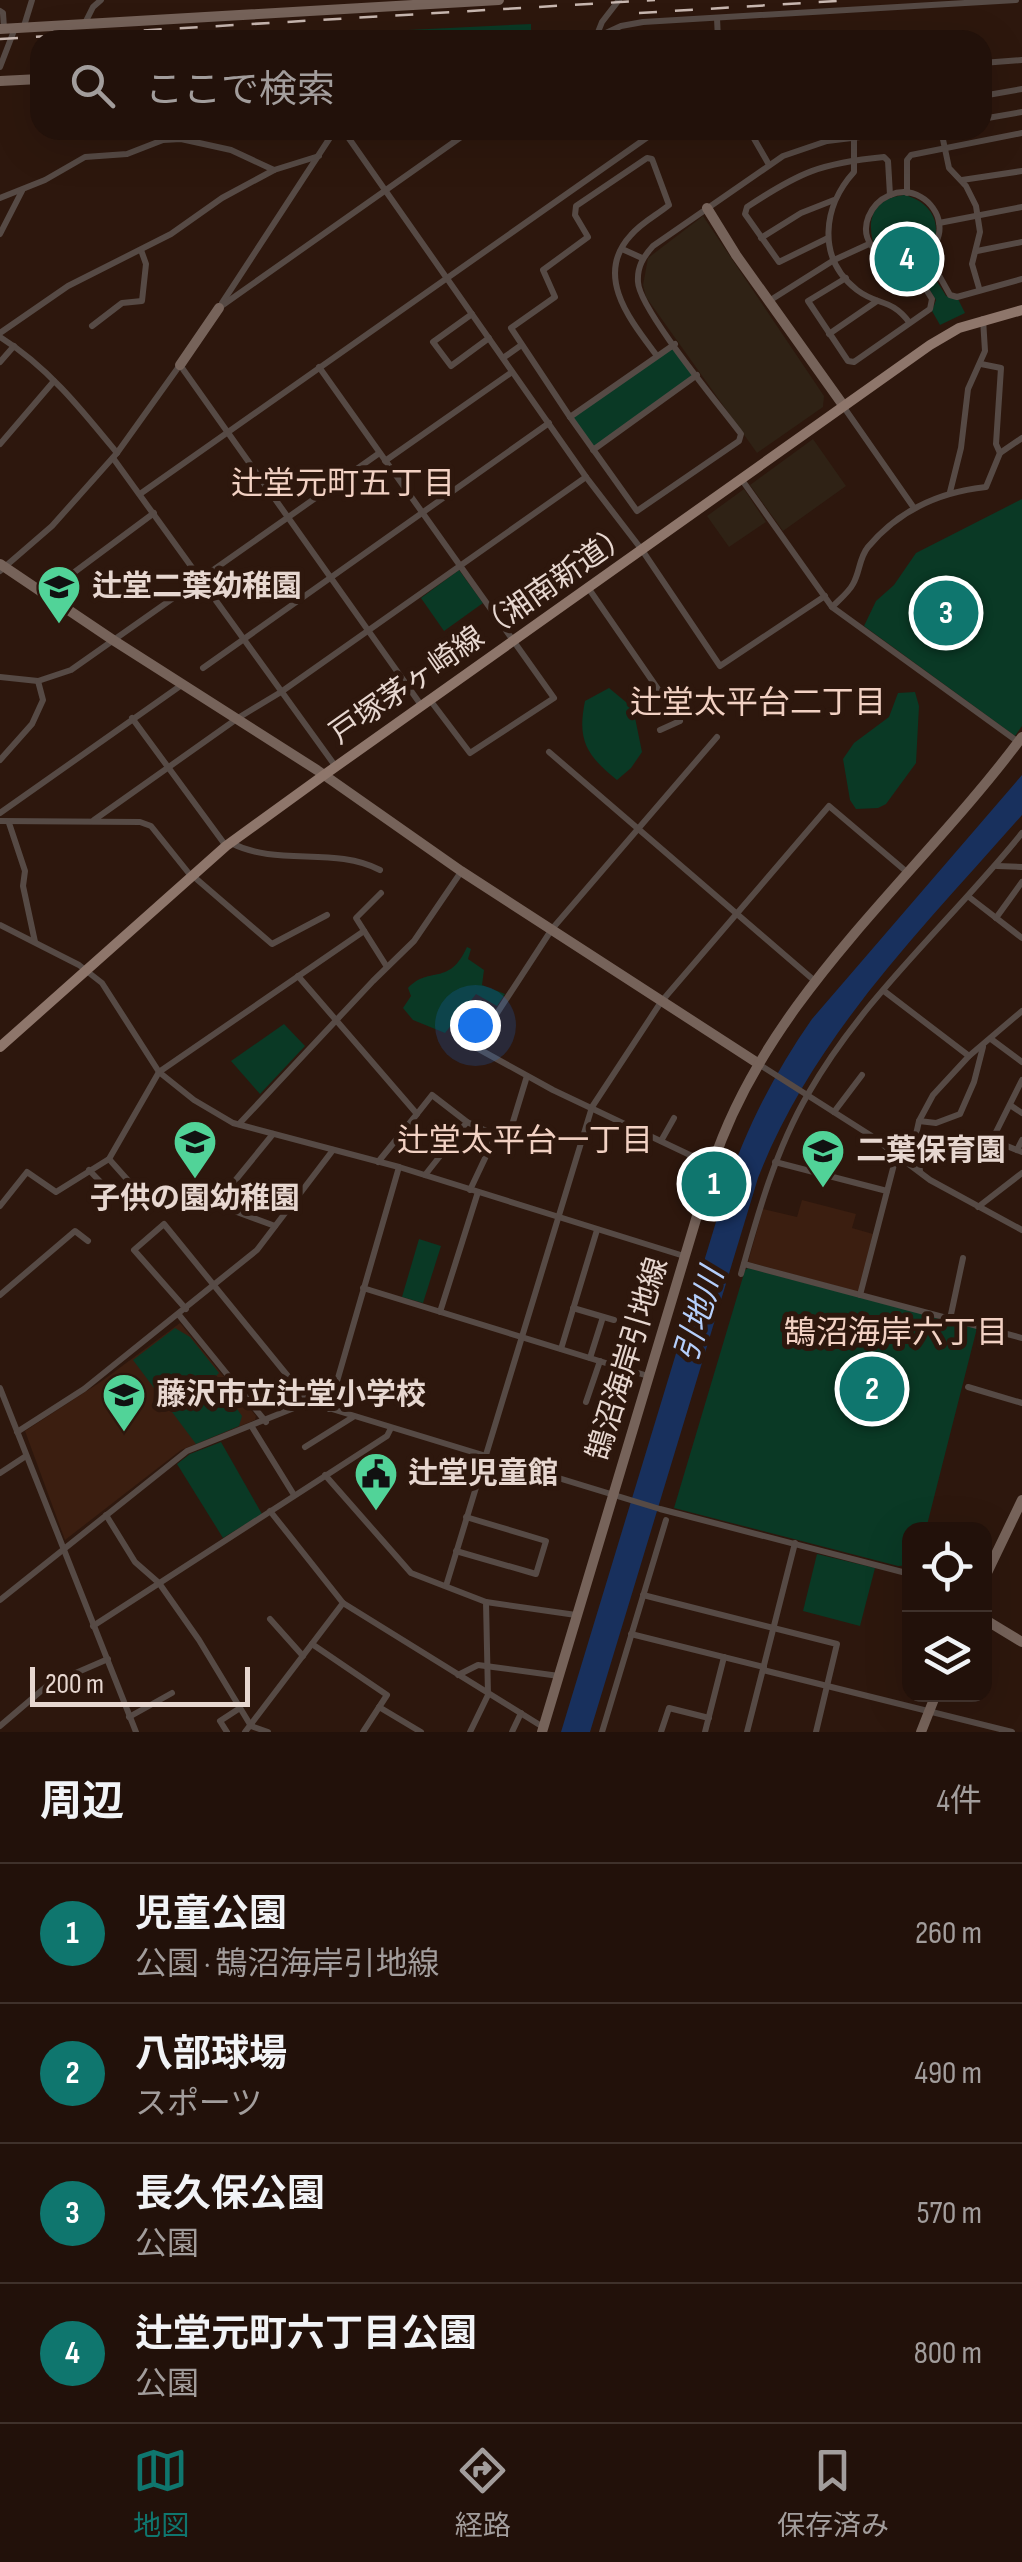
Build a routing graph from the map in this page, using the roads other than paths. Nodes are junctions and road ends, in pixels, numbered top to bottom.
1 (32, 0) edge
2 (102, 0) edge
3 (499, 0) edge
4 (619, 0) edge
5 (1016, 0) edge
6 (303, 6) edge
7 (0, 11) edge
8 (717, 18) junction
9 (85, 24) junction
10 (11, 28) edge
11 (599, 30) edge
12 (616, 30) edge
13 (718, 30) edge
14 (1022, 60) edge
15 (992, 62) edge
16 (0, 67) edge
17 (30, 79) edge
18 (0, 81) edge
19 (1022, 89) edge
20 (992, 94) edge
21 (1022, 112) edge
22 (992, 117) edge
23 (1022, 133) edge
24 (992, 139) edge
25 (328, 140) edge
26 (350, 140) edge
27 (458, 140) edge
28 (643, 140) edge
29 (755, 140) edge
30 (842, 140) edge
31 (854, 140) edge
32 (943, 140) edge
33 (988, 140) edge
34 (945, 149) junction
35 (319, 156) junction
36 (856, 160) junction
37 (768, 164) junction
38 (274, 170) junction
39 (1022, 171) edge
40 (962, 180) junction
41 (386, 190) junction
42 (22, 191) junction
43 (907, 193) junction
44 (890, 195) junction
45 (0, 198) edge
46 (834, 200) junction
47 (1022, 207) edge
48 (707, 208) junction
49 (978, 215) junction
50 (940, 224) junction
51 (0, 234) edge
52 (761, 238) junction
53 (828, 238) junction
54 (1022, 242) edge
55 (870, 244) junction
56 (622, 248) junction
57 (141, 250) junction
58 (977, 250) junction
59 (642, 258) junction
60 (834, 260) junction
61 (446, 277) junction
62 (846, 278) junction
63 (1022, 278) edge
64 (979, 288) junction
65 (769, 300) junction
66 (877, 301) junction
67 (219, 308) junction
68 (1022, 310) edge
69 (472, 314) junction
70 (983, 320) junction
71 (910, 322) junction
72 (92, 326) dead end
73 (829, 334) junction
74 (0, 335) edge
75 (489, 338) junction
76 (674, 344) junction
77 (14, 346) junction
78 (520, 346) junction
79 (656, 356) junction
80 (503, 358) junction
81 (0, 362) edge
82 (981, 364) junction
83 (180, 365) junction
84 (320, 366) junction
85 (512, 372) junction
86 (698, 375) junction
87 (54, 380) junction
88 (843, 405) junction
89 (570, 417) junction
90 (549, 423) junction
91 (226, 432) junction
92 (1022, 438) edge
93 (0, 444) edge
94 (593, 450) junction
95 (379, 454) junction
96 (1000, 454) junction
97 (115, 456) junction
98 (385, 461) junction
99 (586, 477) junction
100 (742, 480) junction
101 (950, 492) junction
102 (140, 494) junction
103 (914, 508) junction
104 (154, 514) junction
105 (423, 515) junction
106 (286, 518) junction
107 (642, 550) junction
108 (460, 566) junction
109 (1, 567) edge
110 (330, 578) junction
111 (200, 579) junction
112 (588, 589) junction
113 (45, 594) junction
114 (825, 596) junction
115 (832, 608) junction
116 (368, 631) junction
117 (113, 640) junction
118 (243, 640) junction
119 (514, 642) junction
120 (203, 668) dead end
121 (0, 677) edge
122 (38, 681) junction
123 (184, 683) junction
124 (282, 692) junction
125 (426, 703) junction
126 (132, 718) junction
127 (238, 718) junction
128 (660, 730) dead end
129 (717, 737) dead end
130 (1020, 740) edge
131 (549, 752) dead end
132 (0, 760) edge
133 (336, 767) junction
134 (169, 769) junction
135 (324, 775) junction
136 (0, 813) edge
137 (94, 820) junction
138 (4, 822) edge
139 (637, 830) junction
140 (1022, 833) edge
141 (228, 844) junction
142 (996, 866) junction
143 (1022, 867) edge
144 (380, 870) dead end
145 (461, 871) junction
146 (908, 873) junction
147 (191, 876) junction
148 (1022, 882) edge
149 (381, 893) dead end
150 (969, 896) junction
151 (326, 914) dead end
152 (734, 914) junction
153 (996, 918) junction
154 (0, 925) edge
155 (552, 929) junction
156 (364, 930) junction
157 (1022, 938) edge
158 (36, 944) junction
159 (387, 967) junction
160 (86, 970) junction
161 (298, 976) junction
162 (816, 982) junction
163 (884, 991) junction
164 (661, 1002) junction
165 (1022, 1011) edge
166 (337, 1022) junction
167 (991, 1039) junction
168 (0, 1047) edge
169 (984, 1047) junction
170 (969, 1056) junction
171 (1022, 1062) edge
172 (759, 1064) junction
173 (159, 1072) junction
174 (527, 1076) junction
175 (862, 1076) dead end
176 (1022, 1080) edge
177 (807, 1096) junction
178 (1010, 1105) junction
179 (592, 1108) junction
180 (834, 1112) junction
181 (1022, 1113) edge
182 (417, 1114) junction
183 (674, 1118) dead end
184 (920, 1121) junction
185 (467, 1122) junction
186 (239, 1124) junction
187 (273, 1134) junction
188 (496, 1135) junction
189 (661, 1140) junction
190 (1022, 1140) edge
191 (333, 1150) junction
192 (1020, 1151) edge
193 (896, 1154) junction
194 (109, 1160) junction
195 (378, 1162) junction
196 (776, 1162) junction
197 (712, 1166) junction
198 (399, 1167) junction
199 (89, 1170) junction
200 (920, 1172) junction
201 (1022, 1174) edge
202 (425, 1175) junction
203 (172, 1188) dead end
204 (474, 1190) junction
205 (887, 1191) junction
206 (141, 1195) dead end
207 (115, 1198) dead end
208 (216, 1204) junction
209 (0, 1206) edge
210 (978, 1207) junction
211 (559, 1217) junction
212 (276, 1226) junction
213 (597, 1230) junction
214 (1022, 1230) edge
215 (88, 1242) dead end
216 (685, 1256) junction
217 (963, 1258) dead end
218 (744, 1264) junction
219 (740, 1274) dead end
220 (215, 1286) junction
221 (362, 1288) junction
222 (0, 1295) edge
223 (860, 1295) junction
224 (573, 1308) junction
225 (182, 1312) junction
226 (440, 1312) junction
227 (603, 1317) junction
228 (950, 1318) junction
229 (614, 1320) dead end
230 (522, 1337) junction
231 (1022, 1338) edge
232 (560, 1349) junction
233 (590, 1358) junction
234 (600, 1361) junction
235 (649, 1376) junction
236 (968, 1387) dead end
237 (0, 1388) edge
238 (309, 1402) junction
239 (586, 1402) dead end
240 (1022, 1403) edge
241 (329, 1409) junction
242 (353, 1417) junction
243 (266, 1422) junction
244 (252, 1427) junction
245 (390, 1428) junction
246 (16, 1432) junction
247 (304, 1447) dead end
248 (26, 1456) junction
249 (484, 1457) junction
250 (0, 1473) edge
251 (325, 1475) junction
252 (294, 1495) junction
253 (616, 1496) junction
254 (1022, 1500) edge
255 (270, 1511) junction
256 (106, 1516) junction
257 (466, 1517) junction
258 (666, 1520) dead end
259 (795, 1543) junction
260 (64, 1548) junction
261 (456, 1551) junction
262 (992, 1562) edge
263 (902, 1572) edge
264 (159, 1583) junction
265 (446, 1586) junction
266 (643, 1595) junction
267 (0, 1600) edge
268 (486, 1602) junction
269 (343, 1603) junction
270 (576, 1615) junction
271 (270, 1620) dead end
272 (992, 1623) edge
273 (93, 1626) junction
274 (773, 1628) junction
275 (631, 1634) junction
276 (1022, 1642) edge
277 (312, 1644) junction
278 (304, 1656) junction
279 (724, 1657) junction
280 (108, 1659) junction
281 (487, 1666) junction
282 (763, 1668) junction
283 (458, 1676) junction
284 (558, 1676) junction
285 (826, 1686) junction
286 (172, 1693) dead end
287 (488, 1695) junction
288 (933, 1702) edge
289 (379, 1707) junction
290 (240, 1708) junction
291 (929, 1711) junction
292 (521, 1713) junction
293 (130, 1717) junction
294 (709, 1718) junction
295 (0, 1726) edge
296 (248, 1729) edge
297 (542, 1730) edge
298 (136, 1732) edge
299 (227, 1732) edge
300 (268, 1732) edge
301 (363, 1732) edge
302 (421, 1732) edge
303 (470, 1732) edge
304 (512, 1732) edge
305 (602, 1732) edge
306 (661, 1732) edge
307 (705, 1732) edge
308 (747, 1732) edge
309 (816, 1732) edge
310 (921, 1732) edge
311 (1012, 1732) edge

1 - 10 street
2 - 9 street
3 - 6 street
4 - 11 street
5 - 8 street
6 - 9 street
7 - 10 street
8 - 12 street
8 - 13 street
9 - 10 street
10 - 16 street
14 - 15 street
17 - 18 street
19 - 20 street
21 - 22 street
23 - 24 street
25 - 35 street
26 - 41 street
27 - 41 street
28 - 61 street
29 - 37 street
30 - 37 street
31 - 36 street
32 - 34 street
33 - 34 street
34 - 40 street
34 - 43 street
35 - 38 street
35 - 67 street
36 - 44 street
36 - 46 street
36 - 52 street
37 - 48 street
38 - 42 street
38 - 57 street
39 - 40 street
40 - 49 street
41 - 61 street
41 - 67 street
42 - 45 street
42 - 51 street
43 - 44 street
43 - 50 street
44 - 55 street
46 - 52 street
46 - 53 street
47 - 49 street
48 - 59 street
48 - 65 street
49 - 50 street
49 - 58 street
50 - 64 street
52 - 53 street
53 - 60 street
54 - 58 street
55 - 60 street
55 - 71 street
56 - 59 street
56 - 78 street
56 - 79 street
57 - 72 street
57 - 74 street
58 - 64 street
59 - 76 street
60 - 62 street
60 - 65 street
61 - 69 street
61 - 84 street
62 - 66 street
62 - 73 street
63 - 64 street
65 - 88 street
66 - 71 street
66 - 73 street
67 - 83 street
68 - 70 main road, 戸塚茅ヶ崎線（湘南新道）
69 - 75 street
69 - 75 street
70 - 82 street
70 - 88 main road, 戸塚茅ヶ崎線（湘南新道）
71 - 73 street
74 - 77 street
75 - 80 street
76 - 79 street
76 - 86 street
77 - 81 street
77 - 87 street
78 - 80 street
78 - 89 street
79 - 89 street
80 - 85 street
82 - 96 street
82 - 101 street
83 - 91 street
83 - 97 street
84 - 91 street
84 - 95 street
85 - 90 street
85 - 98 street
86 - 94 street
86 - 94 street
87 - 93 street
87 - 97 street
88 - 100 main road, 戸塚茅ヶ崎線（湘南新道）
88 - 103 street
89 - 94 street
90 - 99 street
90 - 105 street
91 - 102 street
91 - 106 street
92 - 96 street
95 - 98 street
95 - 106 street
96 - 101 street
97 - 102 street
97 - 109 street
98 - 105 street
99 - 107 street
99 - 108 street
100 - 107 main road, 戸塚茅ヶ崎線（湘南新道）
100 - 114 street
101 - 103 street
102 - 104 street
103 - 115 street
104 - 111 street
104 - 113 street
105 - 108 street
105 - 110 street
106 - 110 street
106 - 111 street
107 - 112 main road, 戸塚茅ヶ崎線（湘南新道）
107 - 114 street
108 - 116 street
108 - 119 street
109 - 113 street
110 - 116 street
110 - 118 street
111 - 117 street
111 - 118 street
112 - 119 main road, 戸塚茅ヶ崎線（湘南新道）
112 - 128 street
113 - 117 street
114 - 115 street
115 - 130 street
116 - 124 street
116 - 125 street
117 - 122 street
117 - 123 street
118 - 120 street
118 - 124 street
119 - 125 main road, 戸塚茅ヶ崎線（湘南新道）
119 - 125 street
121 - 122 street
122 - 132 street
123 - 126 street
123 - 127 street
124 - 127 street
124 - 133 street
125 - 133 main road, 戸塚茅ヶ崎線（湘南新道）
126 - 134 street
126 - 136 street
127 - 134 street
127 - 135 street
129 - 139 street
130 - 146 street, 鵠沼海岸引地線
131 - 139 street
133 - 135 main road, 戸塚茅ヶ崎線（湘南新道）
134 - 137 street
134 - 141 street
135 - 141 main road, 戸塚茅ヶ崎線（湘南新道）
135 - 145 street
137 - 138 street
137 - 147 street
138 - 158 street
139 - 152 street
139 - 155 street
140 - 142 street
141 - 144 street
141 - 147 main road, 戸塚茅ヶ崎線（湘南新道）
142 - 143 street
142 - 150 street
145 - 155 street
145 - 159 street
146 - 152 street
146 - 162 street, 鵠沼海岸引地線
147 - 151 street
147 - 160 main road, 戸塚茅ヶ崎線（湘南新道）
148 - 153 street
149 - 156 street
150 - 153 street
150 - 163 street
152 - 162 street
152 - 164 street
153 - 157 street
154 - 158 street
155 - 164 street
155 - 174 street
156 - 159 street
156 - 161 street
158 - 160 street
159 - 166 street
160 - 168 main road, 戸塚茅ヶ崎線（湘南新道）
160 - 173 street
161 - 166 street
161 - 173 street
162 - 172 street, 鵠沼海岸引地線
163 - 170 street
163 - 177 street
164 - 172 street
164 - 179 street
165 - 167 street
166 - 182 street
166 - 186 street
167 - 169 street
167 - 171 street
169 - 170 street
169 - 184 street
170 - 184 street
172 - 177 street
172 - 197 street, 鵠沼海岸引地線
173 - 186 street
173 - 194 street
174 - 179 street
174 - 188 street
175 - 180 street
176 - 178 street
177 - 180 street
177 - 196 street
178 - 181 street
178 - 192 street
179 - 189 street
179 - 211 street
180 - 193 street
182 - 185 street
182 - 195 street
183 - 189 street
184 - 200 street
185 - 188 street
185 - 202 street
186 - 187 street
187 - 191 street
187 - 208 street
188 - 204 street
189 - 197 street
190 - 192 street
191 - 195 street
191 - 212 street
193 - 200 street
193 - 205 street
194 - 199 street
194 - 206 street
195 - 198 street
196 - 205 street
196 - 218 street
197 - 216 street, 鵠沼海岸引地線
198 - 202 street
198 - 221 street
199 - 207 street
199 - 209 street
200 - 210 street
201 - 210 street
202 - 204 street
203 - 208 street
204 - 211 street
204 - 226 street
205 - 223 street
208 - 212 street
210 - 214 street
211 - 213 street
211 - 230 street
212 - 220 street
213 - 216 street
213 - 224 street
215 - 222 street
216 - 235 street, 鵠沼海岸引地線
217 - 228 street
218 - 219 street
218 - 223 street
220 - 225 street
220 - 225 street
220 - 238 street
221 - 226 street
221 - 241 street
223 - 228 street
224 - 227 street
224 - 232 street
225 - 243 street
225 - 246 street
226 - 230 street
227 - 229 street
227 - 233 street
228 - 231 street
230 - 232 street
230 - 249 street
232 - 233 street
233 - 234 street
234 - 235 street
234 - 239 street
235 - 253 street, 鵠沼海岸引地線
236 - 240 street
237 - 246 street
238 - 241 street
238 - 243 street
241 - 242 street
242 - 245 street
242 - 247 street
243 - 244 street
244 - 252 street
244 - 256 street
245 - 249 street
245 - 251 street
246 - 248 street
248 - 250 street
248 - 260 street
249 - 253 street
249 - 257 street
251 - 252 street
251 - 265 street
252 - 255 street
253 - 259 street
253 - 270 street, 鵠沼海岸引地線
254 - 262 street
255 - 264 street
255 - 269 street
256 - 260 street
256 - 264 street
257 - 261 street
257 - 261 street
258 - 266 street
259 - 263 street
259 - 274 street
260 - 267 street
260 - 273 street
261 - 265 street
264 - 273 street
264 - 290 street
265 - 268 street
266 - 274 street
266 - 275 street
268 - 270 street
268 - 281 street
269 - 277 street
269 - 283 street
270 - 284 street, 鵠沼海岸引地線
271 - 278 street
272 - 276 street
273 - 280 street
274 - 282 street
274 - 285 street
275 - 279 street
275 - 305 street
277 - 278 street
277 - 289 street
278 - 296 street
279 - 282 street
279 - 294 street
280 - 293 street
280 - 295 street
281 - 283 street
281 - 284 street
281 - 287 street
282 - 285 street
282 - 308 street
283 - 287 street
284 - 297 street, 鵠沼海岸引地線
285 - 291 street
285 - 309 street
286 - 293 street
287 - 292 street
287 - 303 street
288 - 291 street
289 - 301 street
289 - 302 street
290 - 296 street
290 - 299 street
291 - 310 street
291 - 311 street
292 - 297 street
292 - 304 street
293 - 298 street
294 - 306 street
294 - 307 street
296 - 300 street

